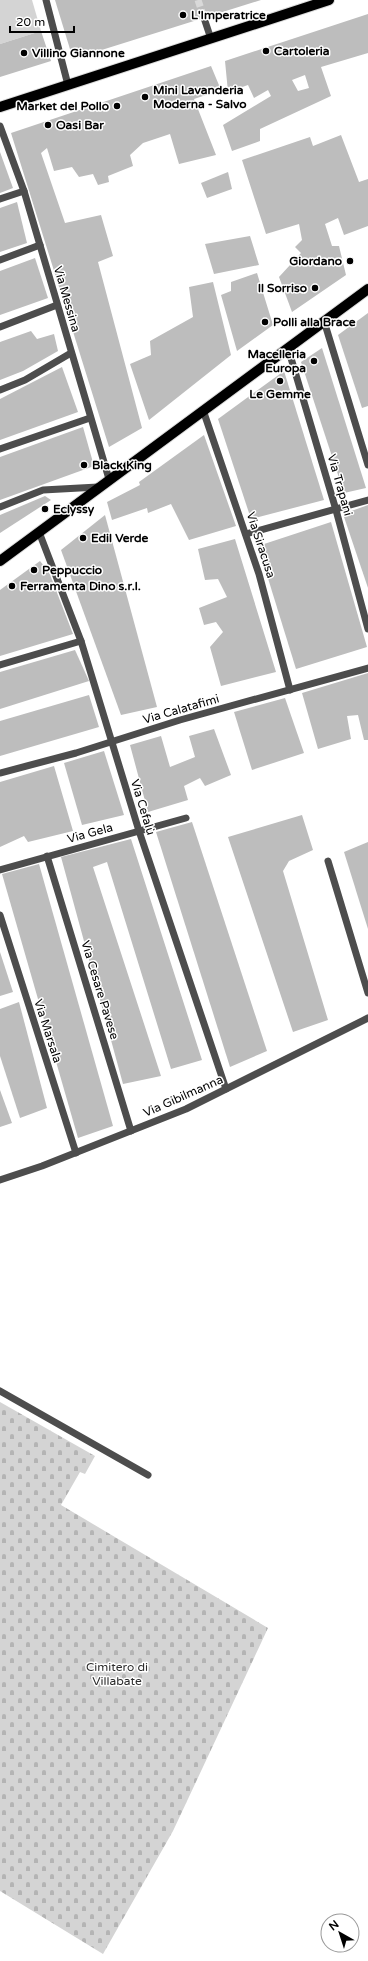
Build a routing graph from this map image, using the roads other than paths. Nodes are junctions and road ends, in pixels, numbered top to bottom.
1 (46, 0) edge
2 (329, 0) edge
3 (204, 18) tunnel mouth
4 (211, 39) junction
5 (68, 86) junction
6 (0, 107) edge
7 (0, 126) edge
8 (24, 191) junction
9 (0, 199) edge
10 (40, 245) junction
11 (0, 260) edge
12 (368, 289) edge
13 (57, 306) junction
14 (324, 321) junction
15 (0, 326) edge
16 (288, 348) junction
17 (71, 353) junction
18 (0, 390) edge
19 (203, 410) junction
20 (90, 418) junction
21 (0, 450) edge
22 (368, 465) edge
23 (109, 480) junction
24 (98, 487) junction
25 (368, 500) edge
26 (0, 507) edge
27 (336, 510) junction
28 (39, 532) junction
29 (246, 534) junction
30 (0, 561) edge
31 (368, 629) edge
32 (81, 641) junction
33 (0, 665) edge
34 (368, 668) edge
35 (290, 690) junction
36 (111, 742) junction
37 (0, 773) edge
38 (186, 818) dead end
39 (139, 831) junction
40 (47, 856) junction
41 (328, 861) dead end
42 (0, 870) edge
43 (0, 915) edge
44 (368, 993) edge
45 (368, 1018) edge
46 (226, 1089) junction
47 (131, 1131) junction
48 (76, 1153) junction
49 (0, 1180) edge
50 (0, 1392) edge
51 (148, 1476) dead end

1 - 5 street
2 - 4 main road
3 - 4 street
4 - 5 main road
5 - 6 main road
7 - 8 street, Via Messina
8 - 9 street
8 - 10 street, Via Messina
10 - 11 street
10 - 13 street, Via Messina
12 - 14 main road
13 - 15 street
13 - 17 street, Via Messina
14 - 16 main road
14 - 22 street
16 - 19 main road
16 - 27 street, Via Trapani
17 - 18 street
17 - 20 street, Via Messina
19 - 23 main road
19 - 29 street, Via Siracusa
20 - 21 street
20 - 23 street, Via Messina
23 - 24 main road
24 - 26 street
24 - 28 main road
25 - 27 street
27 - 29 street
27 - 31 street, Via Trapani
28 - 30 main road
28 - 32 street, Via Cefalù
29 - 35 street, Via Siracusa
32 - 33 street
32 - 36 street, Via Cefalù
34 - 35 street, Via Calatafimi
35 - 36 street, Via Calatafimi
36 - 37 street, Via Calatafimi
36 - 39 street, Via Cefalù
38 - 39 street, Via Gela
39 - 40 street, Via Gela
39 - 46 street, Via Cefalù
40 - 42 street, Via Gela
40 - 47 street, Via Cesare Pavese
41 - 44 street
43 - 48 street, Via Marsala
45 - 46 street, Via Gibilmanna
46 - 47 street, Via Gibilmanna
47 - 48 street, Via Gibilmanna
48 - 49 street, Via Gibilmanna
50 - 51 street

